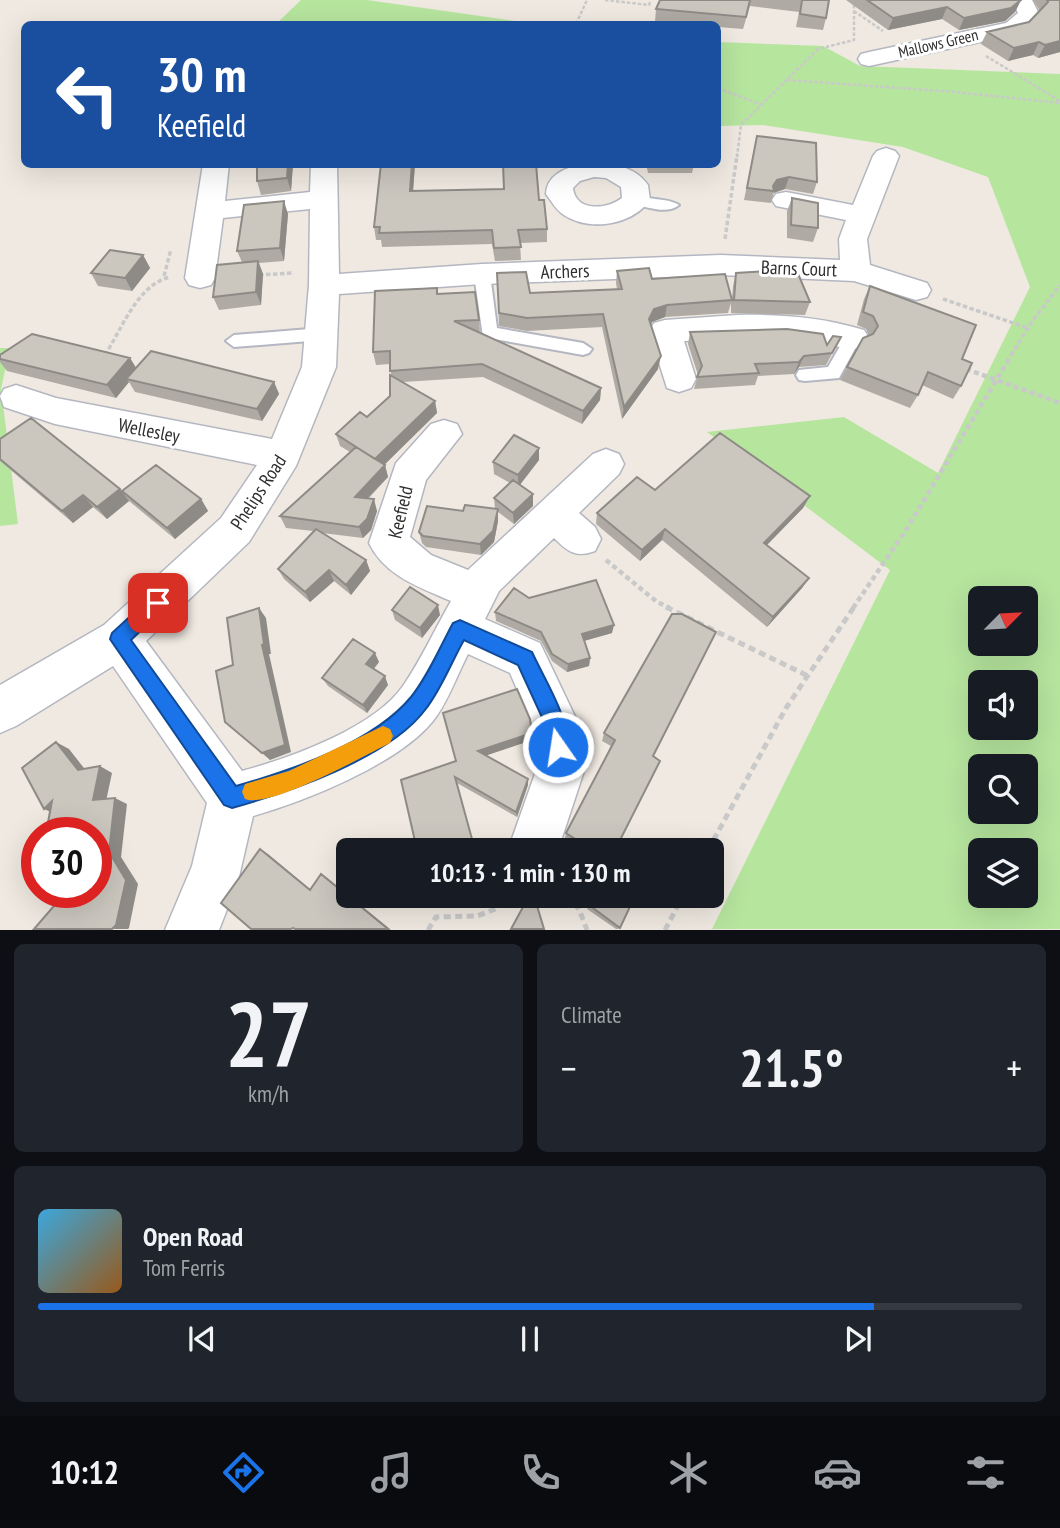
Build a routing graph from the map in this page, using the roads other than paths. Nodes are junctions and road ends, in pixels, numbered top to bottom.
1 (1022, 0) edge
2 (869, 59) dead end
3 (886, 156) dead end
4 (215, 168) edge
5 (325, 182) edge
6 (636, 200) junction
7 (786, 200) dead end
8 (672, 205) dead end
9 (210, 211) junction
10 (593, 215) junction
11 (863, 215) junction
12 (593, 270) junction
13 (856, 271) junction
14 (482, 274) junction
15 (200, 278) road end
16 (310, 279) junction
17 (748, 289) junction
18 (916, 290) road end
19 (322, 334) junction
20 (853, 338) joint
21 (234, 341) dead end
22 (583, 349) dead end
23 (805, 374) edge
24 (679, 379) dead end
25 (16, 398) dead end
26 (444, 434) dead end
27 (283, 456) junction
28 (606, 464) dead end
29 (469, 611) junction
30 (119, 639) junction
31 (0, 710) edge
32 (232, 798) junction
33 (537, 838) edge
34 (191, 929) edge

1 - 2 street, Mallows Green
3 - 11 street, Barns Court
4 - 9 street
5 - 9 street
5 - 16 street, Phelips Road
6 - 8 lane
6 - 10 street
6 - 10 street
7 - 11 street
9 - 15 street
10 - 12 street
11 - 13 street, Barns Court
12 - 14 street, Archers
12 - 17 street, Archers
13 - 17 street, Barns Court
13 - 18 street, Barns Court
14 - 16 street, Archers
14 - 22 lane
16 - 19 street, Phelips Road
17 - 20 street, Archers
17 - 24 street, Archers
19 - 21 lane
19 - 27 street, Phelips Road
20 - 23 lane
25 - 27 street, Wellesley
26 - 29 street, Keefield
27 - 30 street, Phelips Road
28 - 29 street
29 - 32 street
29 - 33 street, Keefield
30 - 31 street, Phelips Road
30 - 32 street
32 - 34 street

